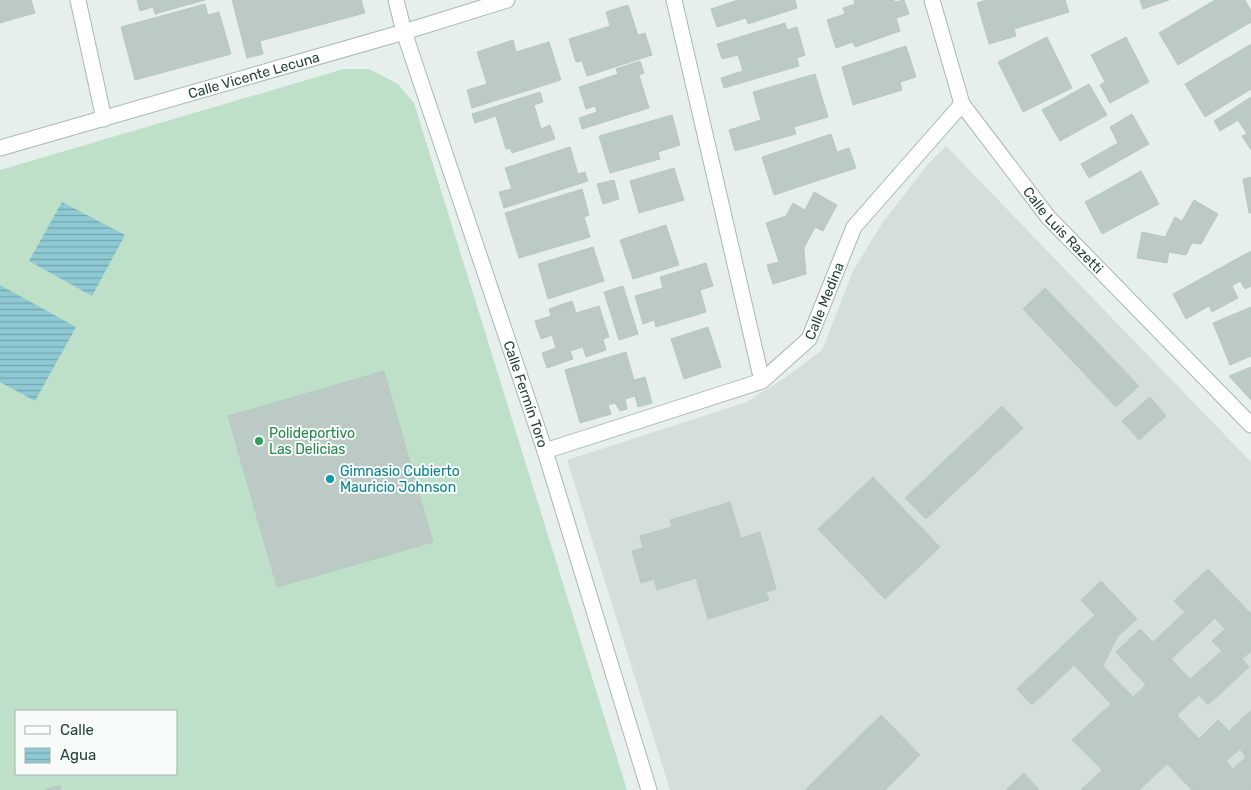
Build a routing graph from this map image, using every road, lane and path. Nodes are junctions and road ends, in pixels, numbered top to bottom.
1 (78, 0) edge
2 (396, 0) edge
3 (507, 0) edge
4 (674, 0) edge
5 (932, 0) edge
6 (404, 32) junction
7 (962, 104) junction
8 (104, 119) junction
9 (0, 148) edge
10 (762, 380) junction
11 (1251, 425) edge
12 (544, 451) junction
13 (649, 790) edge

1 - 8 street
2 - 6 street, Calle Fermín Toro
3 - 6 street, Calle Vicente Lecuna
4 - 10 street
5 - 7 street, Calle Luis Razetti
6 - 8 street, Calle Vicente Lecuna
6 - 12 street, Calle Fermín Toro
7 - 10 street, Calle Medina
7 - 11 street, Calle Luis Razetti
8 - 9 street, Calle Vicente Lecuna
10 - 12 street, Calle Medina
12 - 13 street, Calle Fermín Toro

